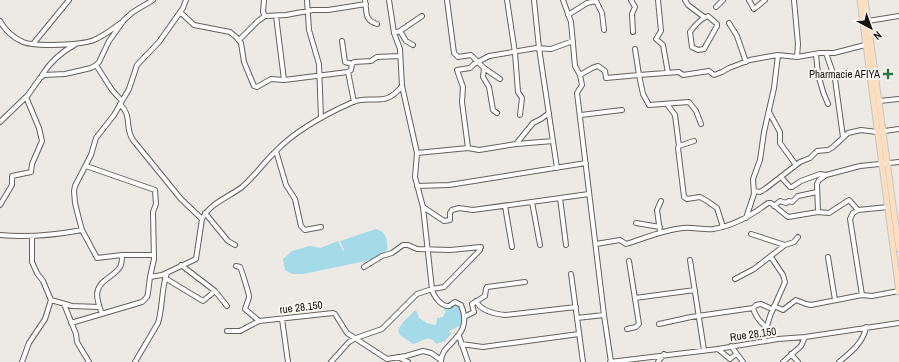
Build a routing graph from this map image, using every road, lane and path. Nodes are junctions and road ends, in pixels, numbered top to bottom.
1 (68, 0) edge
2 (153, 0) edge
3 (186, 0) edge
4 (264, 0) edge
5 (307, 0) edge
6 (389, 0) edge
7 (447, 0) edge
8 (507, 0) edge
9 (534, 0) edge
10 (563, 0) edge
11 (596, 0) edge
12 (631, 0) edge
13 (658, 0) edge
14 (685, 0) edge
15 (723, 0) edge
16 (765, 0) edge
17 (794, 0) edge
18 (860, 0) edge
19 (865, 0) edge
20 (750, 1) edge
21 (365, 2) edge
22 (716, 7) dead end
23 (308, 11) junction
24 (180, 12) junction
25 (568, 15) junction
26 (265, 16) junction
27 (276, 16) junction
28 (422, 16) dead end
29 (899, 16) edge
30 (704, 17) junction
31 (124, 20) junction
32 (868, 21) junction
33 (0, 22) edge
34 (729, 22) dead end
35 (377, 24) dead end
36 (604, 30) dead end
37 (400, 31) junction
38 (634, 32) dead end
39 (394, 33) junction
40 (239, 40) junction
41 (342, 41) dead end
42 (573, 41) junction
43 (78, 43) junction
44 (33, 44) junction
45 (413, 46) dead end
46 (865, 46) junction
47 (539, 48) junction
48 (635, 49) dead end
49 (515, 53) junction
50 (816, 54) junction
51 (826, 54) junction
52 (778, 55) junction
53 (400, 56) junction
54 (797, 57) junction
55 (478, 62) junction
56 (746, 62) junction
57 (352, 64) junction
58 (96, 65) junction
59 (484, 68) junction
60 (348, 72) junction
61 (668, 73) junction
62 (580, 75) junction
63 (639, 75) junction
64 (319, 76) junction
65 (40, 78) junction
66 (500, 79) dead end
67 (284, 80) junction
68 (402, 86) junction
69 (26, 97) junction
70 (899, 99) edge
71 (879, 101) junction
72 (354, 102) junction
73 (121, 103) junction
74 (666, 104) junction
75 (828, 104) dead end
76 (622, 110) dead end
77 (769, 112) junction
78 (497, 113) dead end
79 (549, 113) junction
80 (520, 115) dead end
81 (581, 115) junction
82 (321, 118) junction
83 (0, 122) edge
84 (701, 124) dead end
85 (899, 129) edge
86 (880, 132) junction
87 (843, 137) junction
88 (553, 141) junction
89 (694, 141) dead end
90 (516, 144) junction
91 (679, 146) junction
92 (468, 148) junction
93 (276, 151) junction
94 (417, 153) junction
95 (899, 162) edge
96 (586, 163) junction
97 (888, 163) junction
98 (882, 164) junction
99 (796, 165) junction
100 (86, 166) junction
101 (557, 168) junction
102 (826, 176) junction
103 (781, 177) junction
104 (417, 186) junction
105 (754, 191) junction
106 (817, 192) junction
107 (590, 194) junction
108 (560, 198) junction
109 (661, 200) dead end
110 (532, 202) junction
111 (0, 205) edge
112 (505, 206) junction
113 (774, 206) junction
114 (423, 207) junction
115 (888, 207) junction
116 (858, 210) junction
117 (818, 212) junction
118 (205, 213) junction
119 (746, 218) junction
120 (202, 219) junction
121 (636, 223) dead end
122 (321, 227) dead end
123 (660, 227) junction
124 (723, 227) junction
125 (82, 230) junction
126 (660, 232) junction
127 (751, 234) dead end
128 (0, 235) edge
129 (32, 236) junction
130 (798, 237) dead end
131 (596, 244) junction
132 (235, 245) dead end
133 (540, 245) dead end
134 (566, 245) dead end
135 (785, 245) junction
136 (512, 247) dead end
137 (899, 248) edge
138 (427, 249) junction
139 (122, 255) junction
140 (154, 255) junction
141 (771, 256) junction
142 (828, 258) dead end
143 (690, 260) dead end
144 (629, 261) dead end
145 (181, 265) junction
146 (236, 266) dead end
147 (364, 267) dead end
148 (167, 273) junction
149 (572, 274) dead end
150 (150, 277) junction
151 (165, 278) junction
152 (735, 279) dead end
153 (525, 282) dead end
154 (432, 289) junction
155 (695, 290) junction
156 (216, 291) junction
157 (899, 292) edge
158 (862, 295) junction
159 (635, 298) junction
160 (51, 300) junction
161 (835, 300) junction
162 (476, 301) junction
163 (64, 304) junction
164 (227, 306) dead end
165 (99, 307) junction
166 (576, 307) junction
167 (754, 308) junction
168 (773, 308) junction
169 (102, 314) junction
170 (604, 315) junction
171 (699, 316) junction
172 (464, 318) junction
173 (577, 318) junction
174 (282, 319) junction
175 (259, 321) junction
176 (71, 323) junction
177 (899, 323) edge
178 (659, 324) dead end
179 (766, 327) junction
180 (866, 327) junction
181 (627, 328) dead end
182 (228, 331) dead end
183 (579, 334) junction
184 (459, 336) junction
185 (805, 337) junction
186 (356, 338) junction
187 (764, 342) junction
188 (461, 344) junction
189 (731, 346) junction
190 (718, 349) junction
191 (704, 350) junction
192 (664, 354) junction
193 (736, 354) junction
194 (791, 354) junction
195 (398, 357) junction
196 (441, 361) edge
197 (632, 361) edge
198 (22, 362) edge
199 (90, 362) edge
200 (135, 362) edge
201 (288, 362) edge
202 (331, 362) edge
203 (408, 362) edge
204 (468, 362) edge
205 (583, 362) edge
206 (610, 362) edge
207 (658, 362) edge
208 (743, 362) edge
209 (783, 362) edge
210 (798, 362) edge
211 (839, 362) edge

1 - 44 street
2 - 31 street
3 - 24 street
4 - 26 street
5 - 23 street
6 - 39 street
7 - 55 street
8 - 49 street
9 - 47 street
10 - 25 street
11 - 25 street
11 - 36 street
12 - 38 street
13 - 61 street
14 - 30 street
15 - 22 street
16 - 20 street
17 - 54 street
18 - 46 main road
19 - 32 main road
21 - 23 street
21 - 35 street
23 - 27 street
23 - 64 street
24 - 40 street
24 - 73 street
25 - 42 street
26 - 27 street
26 - 40 street
27 - 67 street
28 - 37 street
29 - 32 street
30 - 30 street
31 - 43 street
31 - 58 street
32 - 71 main road
33 - 44 street
34 - 56 street
37 - 39 street
37 - 45 street
39 - 53 street
40 - 67 street
41 - 57 street
42 - 47 street
42 - 62 street
43 - 44 street
43 - 65 street
46 - 51 street
46 - 86 main road
47 - 49 street
47 - 79 street
48 - 63 street
49 - 55 street
49 - 80 street
50 - 51 street
50 - 54 street
50 - 75 street
51 - 87 street
52 - 54 street
52 - 56 street
52 - 77 street
53 - 57 street
53 - 68 street
55 - 59 street
55 - 92 street
56 - 61 street
57 - 60 street
58 - 65 street
58 - 73 street
59 - 66 street
59 - 78 street
60 - 64 street
60 - 72 street
61 - 63 street
62 - 63 street
62 - 81 street
63 - 74 street
64 - 67 street
64 - 82 street
65 - 69 street
68 - 72 street
68 - 94 street
69 - 83 street
69 - 111 street
70 - 71 street
71 - 86 main road
72 - 82 street
73 - 100 street
73 - 120 street
74 - 84 street
74 - 91 street
76 - 81 street
77 - 99 street
77 - 105 street
79 - 88 street
79 - 90 street
81 - 96 street
82 - 93 street
85 - 86 street
86 - 87 street
86 - 97 main road
86 - 98 main road
87 - 99 street
88 - 90 street
88 - 101 street
89 - 91 street
90 - 92 street
91 - 124 street
92 - 94 street
93 - 118 street
93 - 122 street
94 - 104 street
95 - 97 street
96 - 101 street
96 - 107 street
97 - 98 street
97 - 137 main road
98 - 102 street
98 - 115 main road
99 - 103 street
100 - 125 street
100 - 140 street
101 - 104 street
102 - 103 street
102 - 106 street
103 - 105 street
104 - 114 street
105 - 119 street
106 - 113 street
106 - 117 street
107 - 108 street
107 - 131 street
108 - 110 street
108 - 134 street
109 - 123 street
110 - 112 street
110 - 133 street
112 - 114 street
112 - 136 street
113 - 117 street
113 - 119 street
114 - 138 street
115 - 116 street
115 - 157 main road
116 - 117 street
116 - 158 street
118 - 120 street
118 - 132 street
119 - 124 street
120 - 145 street
121 - 123 street
123 - 126 street
124 - 126 street
125 - 129 street
125 - 139 street
126 - 131 street
127 - 135 street
128 - 129 street
129 - 160 street
130 - 135 street
131 - 170 street
135 - 141 street
138 - 147 street
138 - 154 street
138 - 154 street
139 - 140 street
139 - 165 street
140 - 150 street
141 - 152 street
141 - 168 street
142 - 161 street
143 - 155 street
144 - 159 street
145 - 148 street
145 - 156 street
146 - 175 street
148 - 150 street
148 - 151 street
149 - 166 street
150 - 169 street
151 - 156 street
151 - 200 street
153 - 162 street
154 - 172 street
154 - 186 street
155 - 159 street
155 - 171 street
156 - 164 street
157 - 158 street
158 - 161 street
159 - 181 street
160 - 163 street
160 - 198 street
161 - 168 street
162 - 166 street
162 - 172 street
163 - 165 street
163 - 176 street
165 - 169 street
166 - 173 street
167 - 168 street
167 - 171 street
167 - 179 street
168 - 179 street
169 - 176 street
170 - 173 street
170 - 206 street
171 - 178 street
171 - 191 street
172 - 184 street
173 - 183 street
174 - 175 street, rue 28.150
174 - 186 street, rue 28.150
174 - 201 street
175 - 182 street
176 - 199 street
177 - 180 street, Rue 28.150
179 - 187 street
180 - 185 street, Rue 28.150
180 - 211 street
183 - 188 street
183 - 205 street
184 - 188 street
184 - 196 street
185 - 187 street, Rue 28.150
185 - 194 street
186 - 195 street, rue 28.150
186 - 202 street
187 - 189 street, Rue 28.150
188 - 204 street
189 - 190 street, Rue 28.150
189 - 193 street
190 - 191 street, Rue 28.150
190 - 193 street
191 - 192 street, Rue 28.150
192 - 197 street, Rue 28.150
192 - 207 street
193 - 208 street
194 - 209 street
194 - 210 street
195 - 196 street, rue 28.150
195 - 203 street, rue 28.150
197 - 206 street, Rue 28.150

